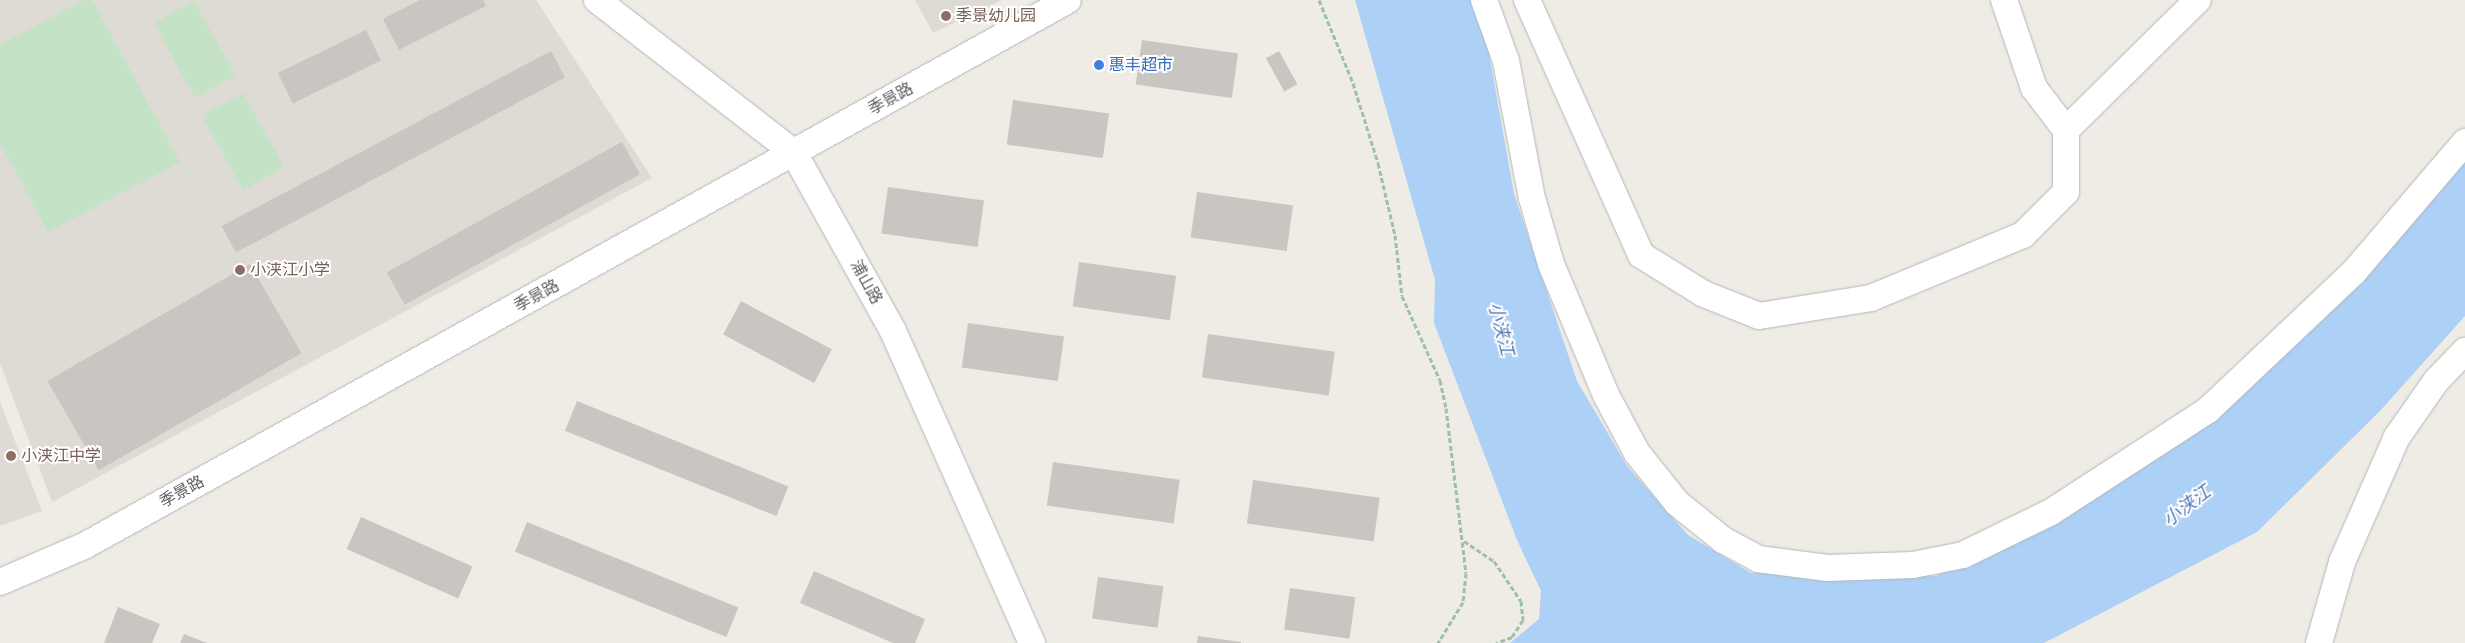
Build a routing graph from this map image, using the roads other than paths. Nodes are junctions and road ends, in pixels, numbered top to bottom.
1 (597, 0) edge
2 (1068, 0) edge
3 (1484, 0) edge
4 (1527, 0) edge
5 (2004, 0) edge
6 (2198, 0) edge
7 (2066, 130) junction
8 (2465, 142) edge
9 (794, 153) junction
10 (2465, 351) edge
11 (0, 582) edge
12 (1032, 643) edge
13 (2319, 643) edge

1 - 9 street, 浦山路
2 - 9 street, 季景路
3 - 8 street
4 - 7 street
5 - 7 street
6 - 7 street
9 - 11 street, 季景路
9 - 12 street, 浦山路
10 - 13 street

